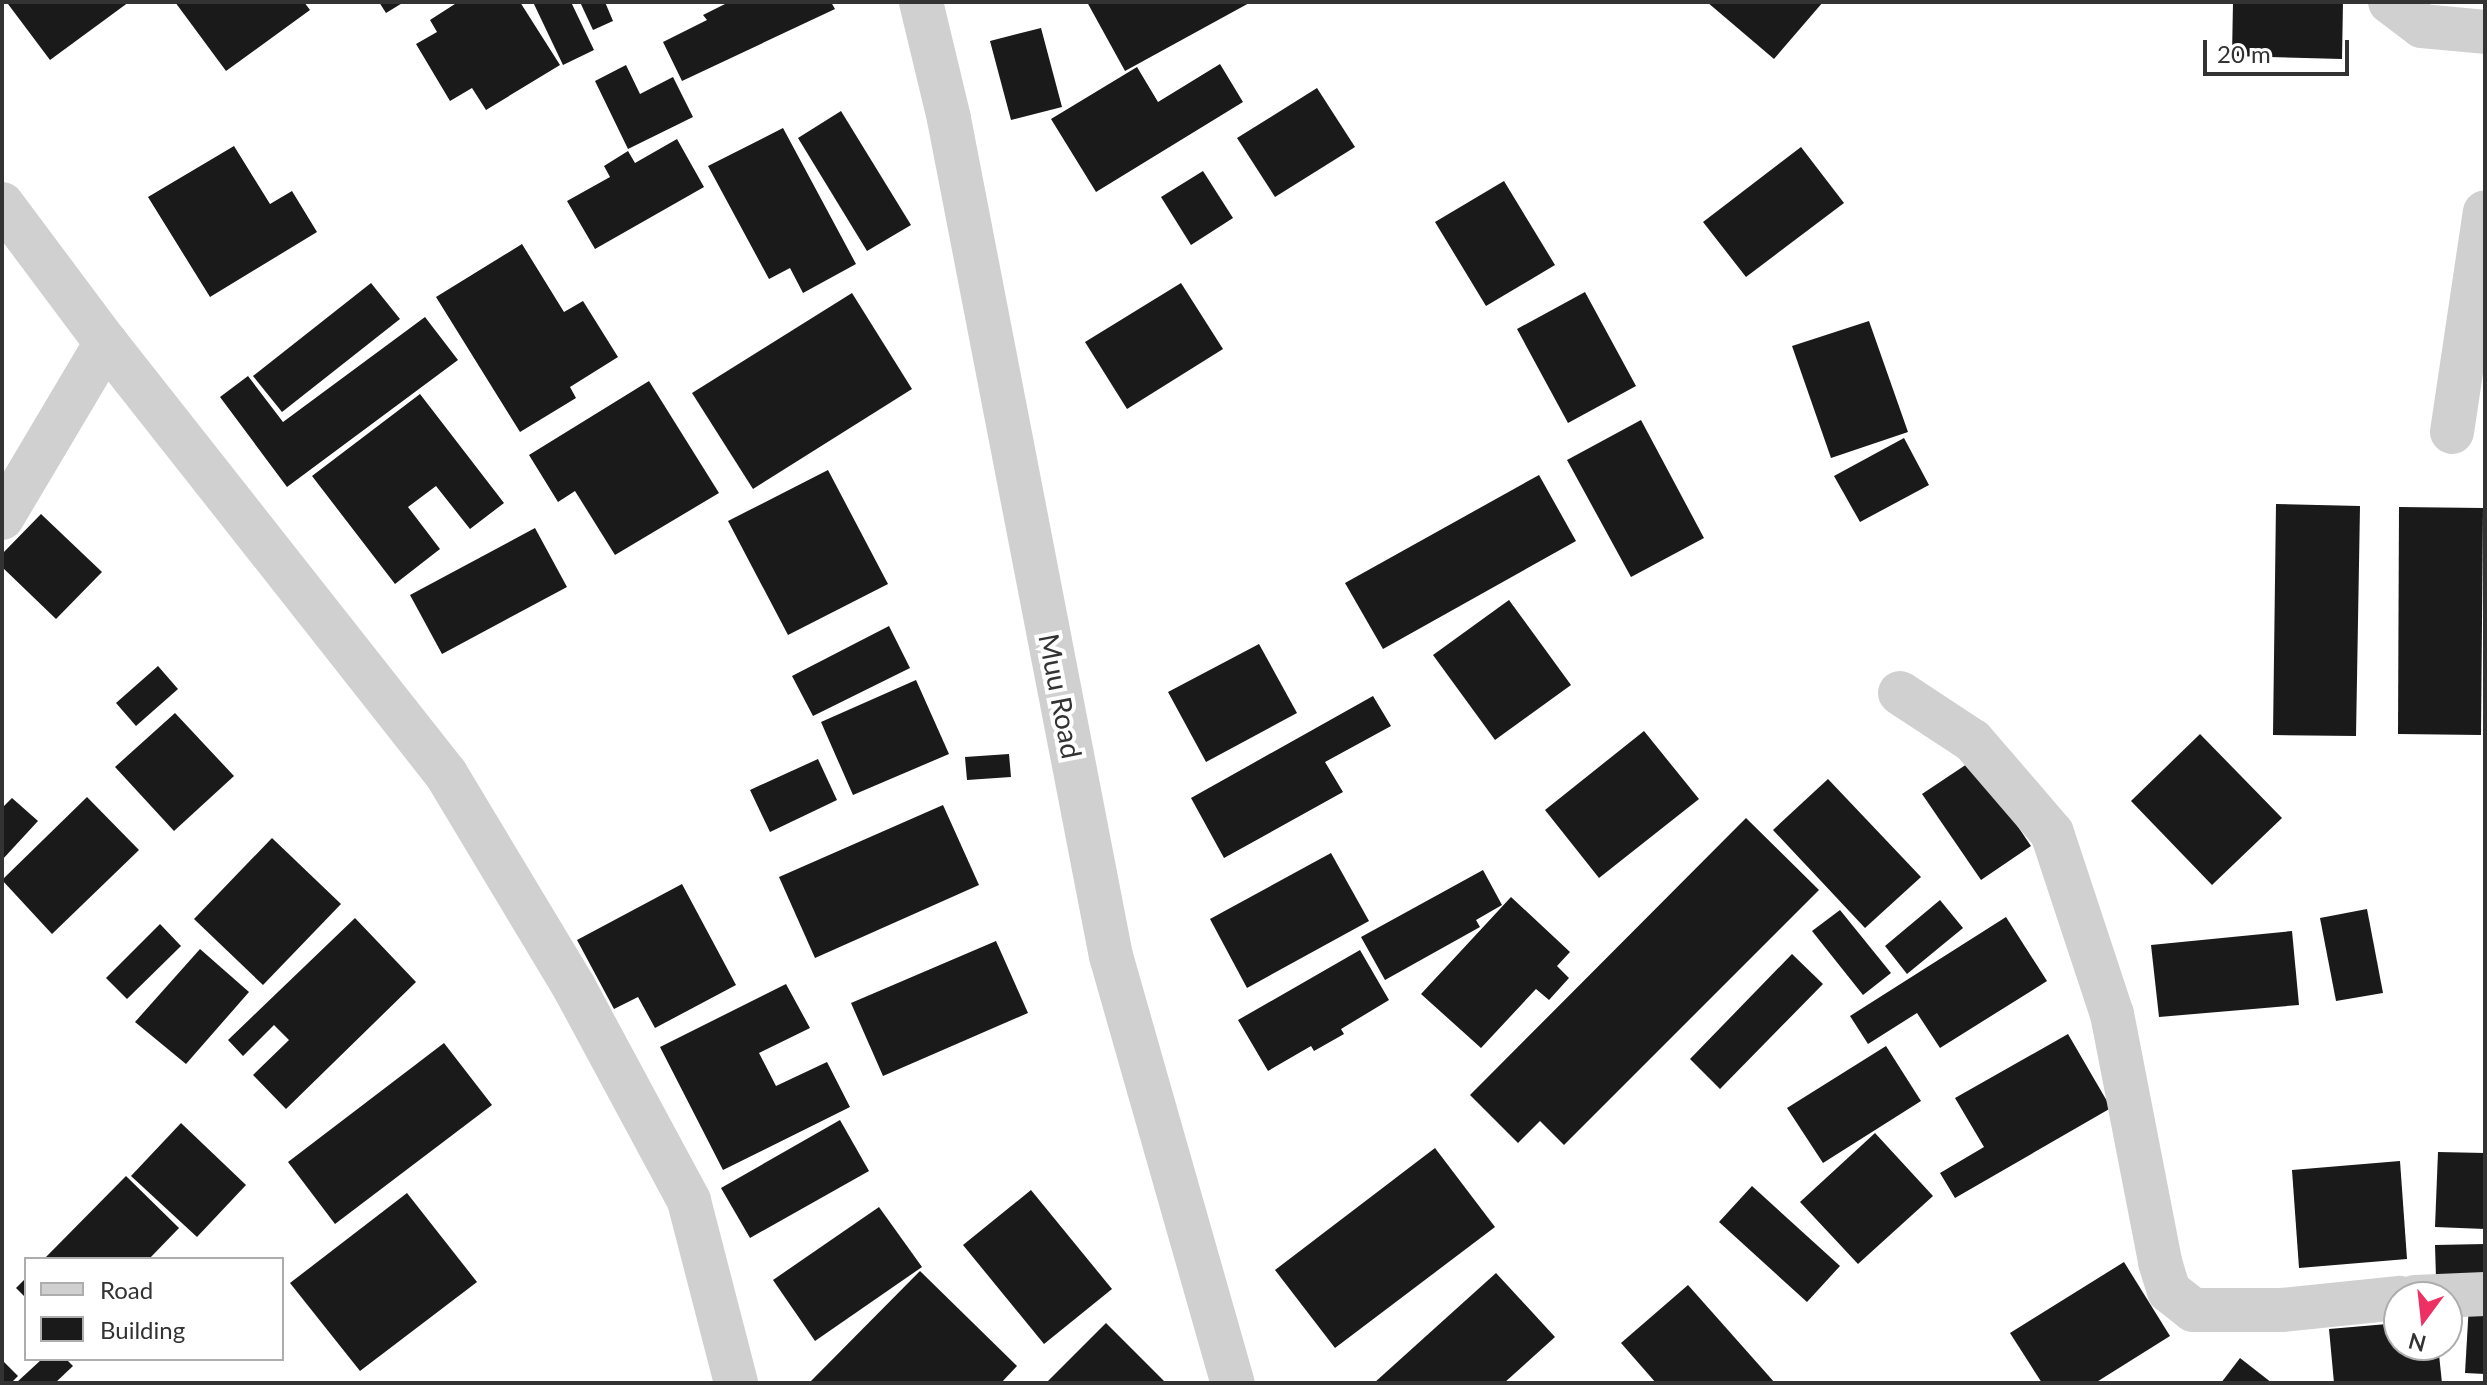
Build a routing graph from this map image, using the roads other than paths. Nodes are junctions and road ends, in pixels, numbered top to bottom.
1 (921, 2) edge
2 (2390, 2) edge
3 (2485, 32) edge
4 (2, 204) edge
5 (2485, 212) edge
6 (106, 343) junction
7 (2452, 432) dead end
8 (2, 518) edge
9 (1900, 693) dead end
10 (2485, 1294) edge
11 (2463, 1295) edge
12 (2383, 1300) edge
13 (736, 1383) edge
14 (1233, 1383) edge

1 - 14 street, Muu Road
2 - 3 street
4 - 6 street
5 - 7 street
6 - 8 street
6 - 13 street
9 - 12 street
10 - 11 street

